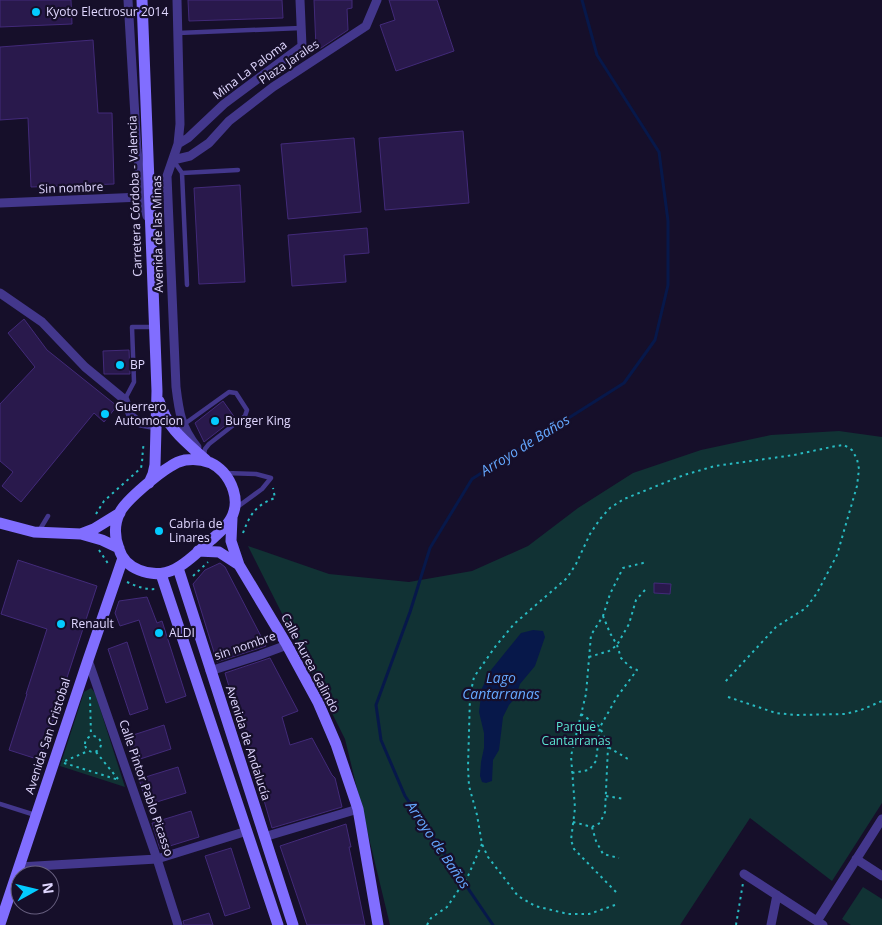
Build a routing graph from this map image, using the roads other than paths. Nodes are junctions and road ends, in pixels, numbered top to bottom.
1 (128, 0) edge
2 (142, 0) edge
3 (177, 0) edge
4 (300, 0) edge
5 (377, 0) edge
6 (301, 28) junction
7 (178, 33) junction
8 (178, 144) junction
9 (173, 160) junction
10 (238, 170) dead end
11 (182, 173) junction
12 (142, 197) junction
13 (0, 203) edge
14 (150, 231) junction
15 (187, 285) dead end
16 (0, 293) edge
17 (154, 327) junction
18 (157, 391) junction
19 (125, 400) junction
20 (183, 425) junction
21 (156, 426) junction
22 (206, 458) junction
23 (224, 473) junction
24 (149, 483) junction
25 (120, 513) junction
26 (233, 513) junction
27 (48, 516) dead end
28 (0, 523) edge
29 (38, 532) junction
30 (81, 534) junction
31 (198, 551) junction
32 (121, 553) junction
33 (238, 565) junction
34 (178, 568) junction
35 (161, 574) junction
36 (287, 645) junction
37 (88, 660) junction
38 (210, 671) junction
39 (0, 804) edge
40 (358, 809) junction
41 (36, 815) junction
42 (882, 819) edge
43 (247, 831) junction
44 (264, 837) junction
45 (157, 859) junction
46 (856, 859) junction
47 (21, 865) edge
48 (54, 865) edge
49 (744, 874) road end
50 (882, 876) edge
51 (777, 895) junction
52 (10, 896) edge
53 (820, 923) edge
54 (0, 924) edge
55 (178, 925) edge
56 (278, 925) edge
57 (293, 925) edge
58 (378, 925) edge
59 (771, 925) edge

1 - 12 street, Avenida de las Minas
2 - 14 main road, Carretera Córdoba - Valencia
3 - 7 street, Avenida de las Minas
4 - 6 street, Mina La Paloma
5 - 9 street, Plaza Jarales
6 - 7 lane
6 - 8 street, Mina La Paloma
7 - 8 street, Avenida de las Minas
8 - 9 street, Avenida de las Minas
9 - 11 lane
9 - 20 street, Avenida de las Minas
10 - 11 lane
11 - 15 lane
12 - 13 street, Sin nombre
12 - 14 street, Avenida de las Minas
14 - 17 main road, Carretera Córdoba - Valencia
16 - 19 street
17 - 18 main road, Carretera Córdoba - Valencia
17 - 19 lane
18 - 21 main road, Carretera Córdoba - Valencia
18 - 22 main road, Carretera Córdoba - Valencia
19 - 21 street
20 - 22 street, Avenida de las Minas
20 - 22 lane
21 - 24 main road, Carretera Córdoba - Valencia
22 - 23 main road
22 - 24 main road
23 - 26 main road
23 - 26 lane
24 - 25 main road
25 - 30 main road
25 - 32 main road
26 - 31 main road
26 - 33 main road
27 - 29 lane
28 - 29 main road
29 - 30 main road
30 - 32 main road
31 - 33 main road
31 - 34 main road
32 - 35 main road
32 - 37 main road, Avenida San Cristobal
33 - 36 main road, Calle Áurea Galindo
34 - 35 main road
34 - 38 main road, Avenida de Andalucía
35 - 43 main road
36 - 38 street, sin nombre
36 - 40 main road, Calle Áurea Galindo
37 - 41 main road, Avenida San Cristobal
37 - 45 street, Calle Pintor Pablo Picasso
38 - 44 main road, Avenida de Andalucía
39 - 41 lane
40 - 44 street
40 - 58 main road, Calle Áurea Galindo
41 - 47 main road, Avenida San Cristobal
42 - 46 street
43 - 45 street
43 - 56 main road
44 - 57 main road, Avenida de Andalucía
45 - 48 street
45 - 55 street, Calle Pintor Pablo Picasso
46 - 50 street
46 - 53 street
49 - 51 street
51 - 53 street
51 - 59 street
52 - 54 main road, Avenida San Cristobal

